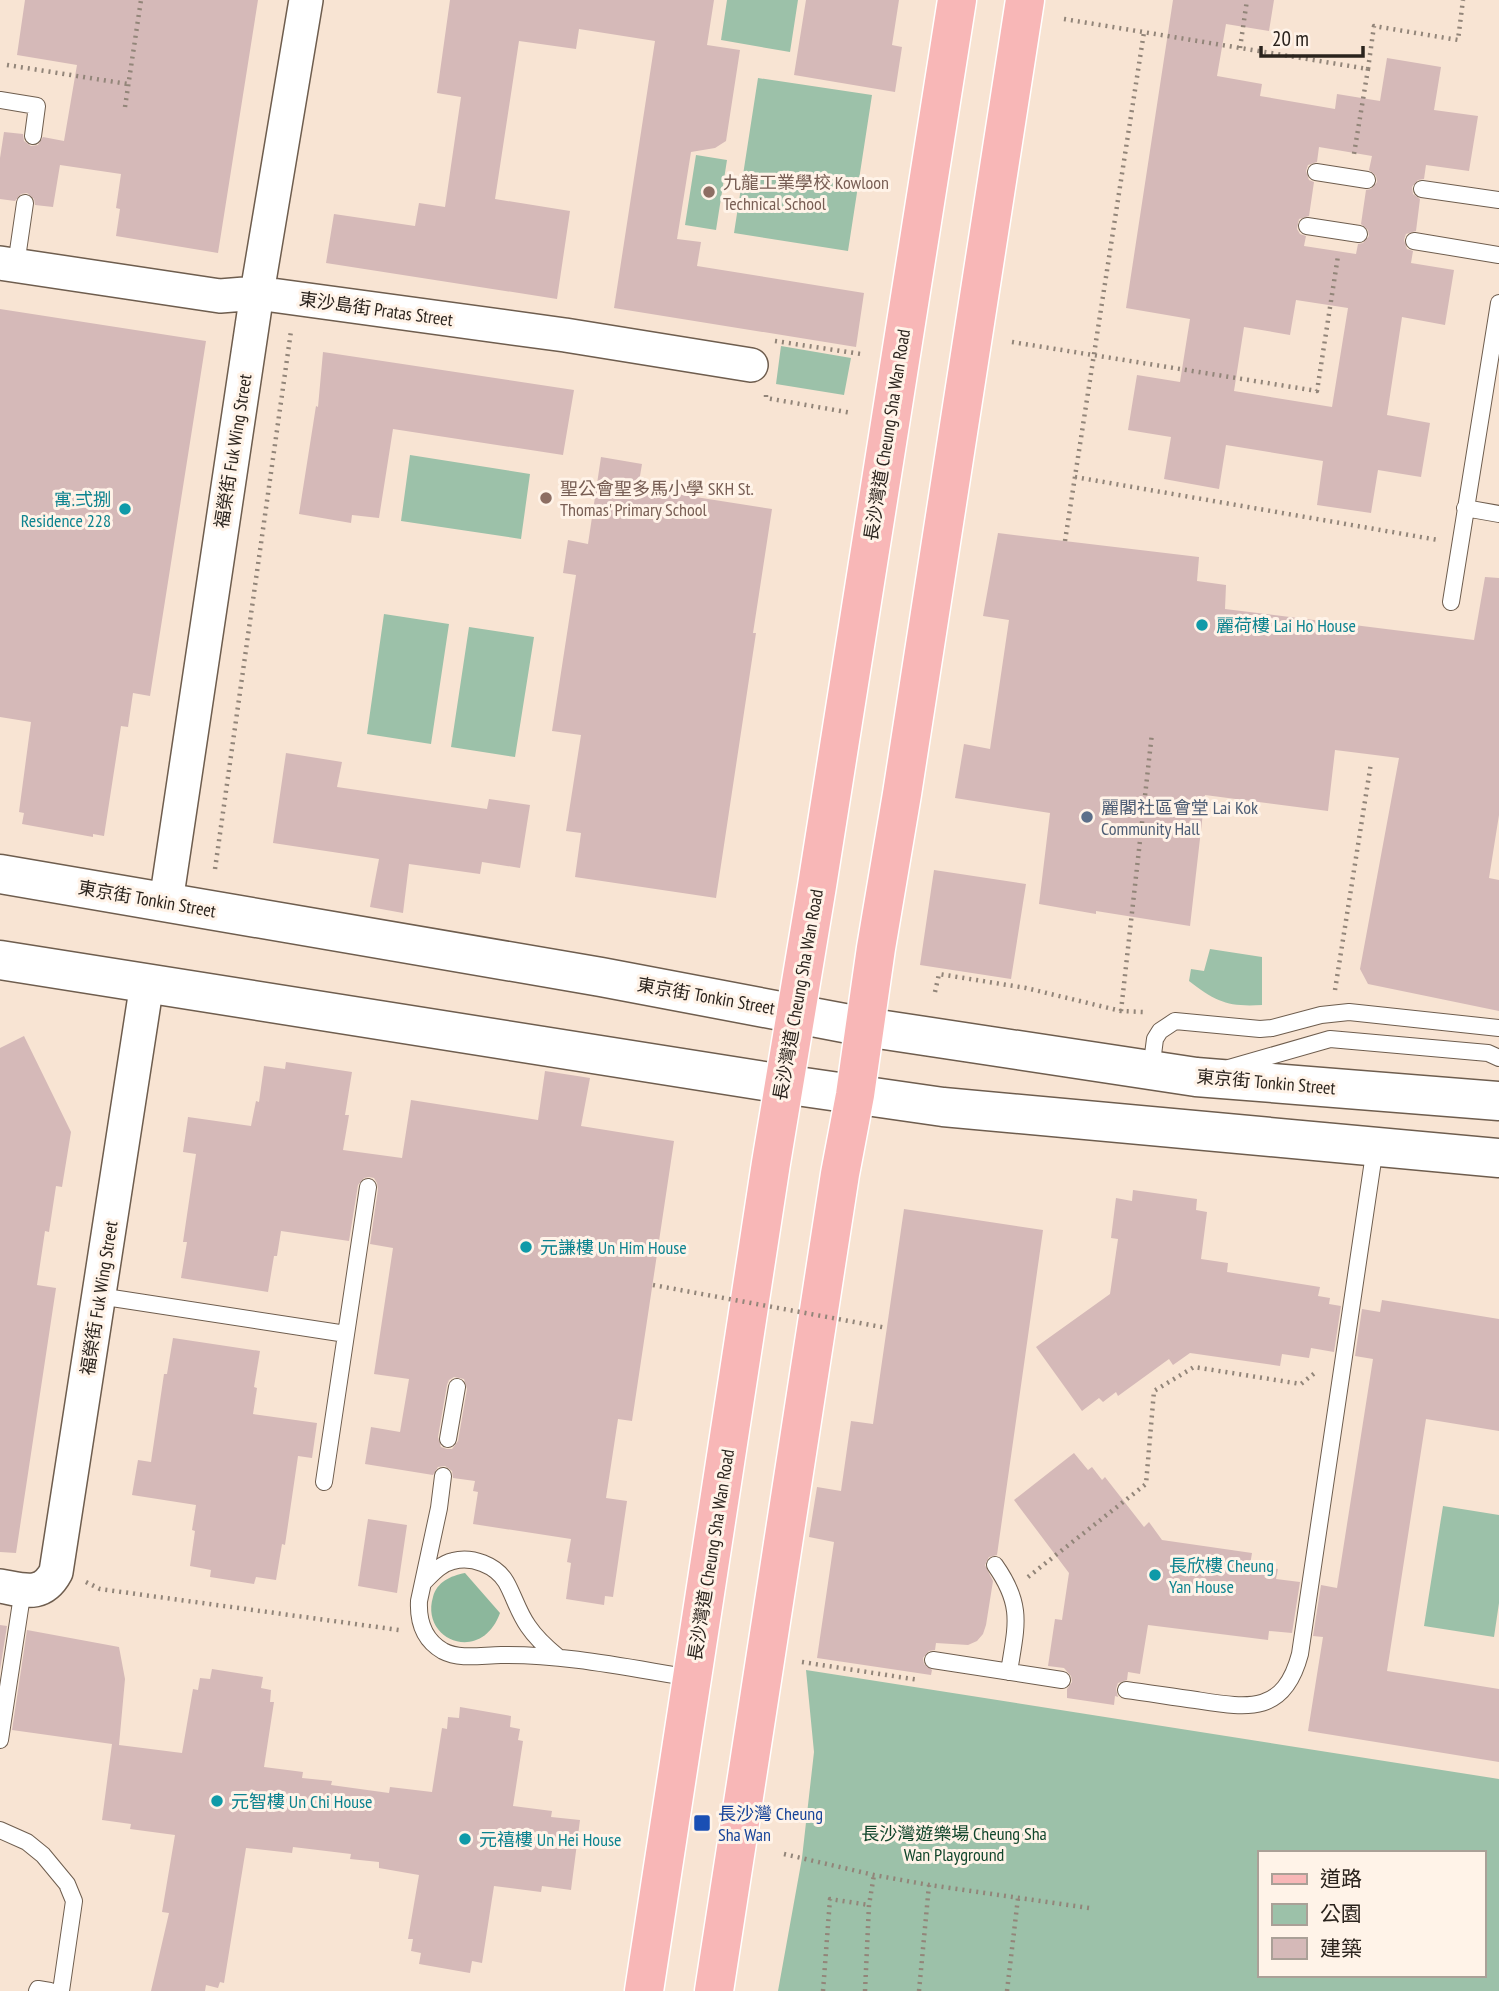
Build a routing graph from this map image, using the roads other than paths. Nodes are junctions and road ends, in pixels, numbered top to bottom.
1 (306, 0) edge
2 (957, 0) edge
3 (1025, 0) edge
4 (0, 100) edge
5 (33, 136) dead end
6 (1316, 172) dead end
7 (1367, 180) dead end
8 (1422, 189) dead end
9 (1499, 200) edge
10 (25, 203) dead end
11 (1307, 226) dead end
12 (1359, 234) dead end
13 (1414, 242) dead end
14 (1499, 255) edge
15 (8, 264) edge
16 (257, 293) junction
17 (1499, 303) edge
18 (764, 368) road end
19 (1465, 508) junction
20 (1499, 514) edge
21 (1451, 602) dead end
22 (0, 874) edge
23 (166, 902) junction
24 (0, 960) edge
25 (147, 983) junction
26 (796, 1013) junction
27 (865, 1027) junction
28 (1499, 1028) edge
29 (1499, 1058) edge
30 (1151, 1070) junction
31 (1196, 1077) junction
32 (783, 1084) junction
33 (855, 1095) junction
34 (1499, 1101) edge
35 (1375, 1146) junction
36 (1499, 1158) edge
37 (368, 1187) dead end
38 (99, 1296) junction
39 (346, 1334) junction
40 (457, 1387) dead end
41 (449, 1439) dead end
42 (443, 1476) dead end
43 (324, 1482) dead end
44 (995, 1565) dead end
45 (423, 1583) junction
46 (11, 1588) edge
47 (558, 1657) junction
48 (933, 1660) dead end
49 (1009, 1672) junction
50 (692, 1678) junction
51 (1062, 1679) dead end
52 (1126, 1690) dead end
53 (0, 1741) edge
54 (0, 1830) edge
55 (37, 1991) edge
56 (50, 1991) edge
57 (61, 1991) edge
58 (644, 1991) edge
59 (714, 1991) edge

1 - 16 street, 福榮街 Fuk Wing Street
2 - 26 main road, 長沙灣道 Cheung Sha Wan Road
3 - 27 main road
4 - 5 lane
6 - 7 lane
8 - 9 lane
10 - 15 lane
11 - 12 lane
13 - 14 lane
15 - 16 street, 東沙島街 Pratas Street
16 - 18 street, 東沙島街 Pratas Street
16 - 23 street, 福榮街 Fuk Wing Street
17 - 19 lane
19 - 20 lane
19 - 21 lane
22 - 23 main road, 東京街 Tonkin Street
23 - 26 main road, 東京街 Tonkin Street
24 - 25 main road
25 - 32 main road
25 - 38 street, 福榮街 Fuk Wing Street
26 - 27 main road, 東京街 Tonkin Street
26 - 32 main road, 長沙灣道 Cheung Sha Wan Road
27 - 30 main road, 東京街 Tonkin Street
27 - 33 main road
28 - 30 lane
29 - 31 lane
30 - 31 main road, 東京街 Tonkin Street
31 - 34 main road, 東京街 Tonkin Street
32 - 33 main road
32 - 50 main road, 長沙灣道 Cheung Sha Wan Road
33 - 35 main road
33 - 59 main road
35 - 36 main road
35 - 52 lane
37 - 39 lane
38 - 39 lane
38 - 46 street, 福榮街 Fuk Wing Street
39 - 43 lane
40 - 41 lane
42 - 45 lane
44 - 49 lane
45 - 47 lane
45 - 47 lane
46 - 53 lane
47 - 50 lane
48 - 49 lane
49 - 51 lane
50 - 58 main road, 長沙灣道 Cheung Sha Wan Road
54 - 57 lane
55 - 56 lane

